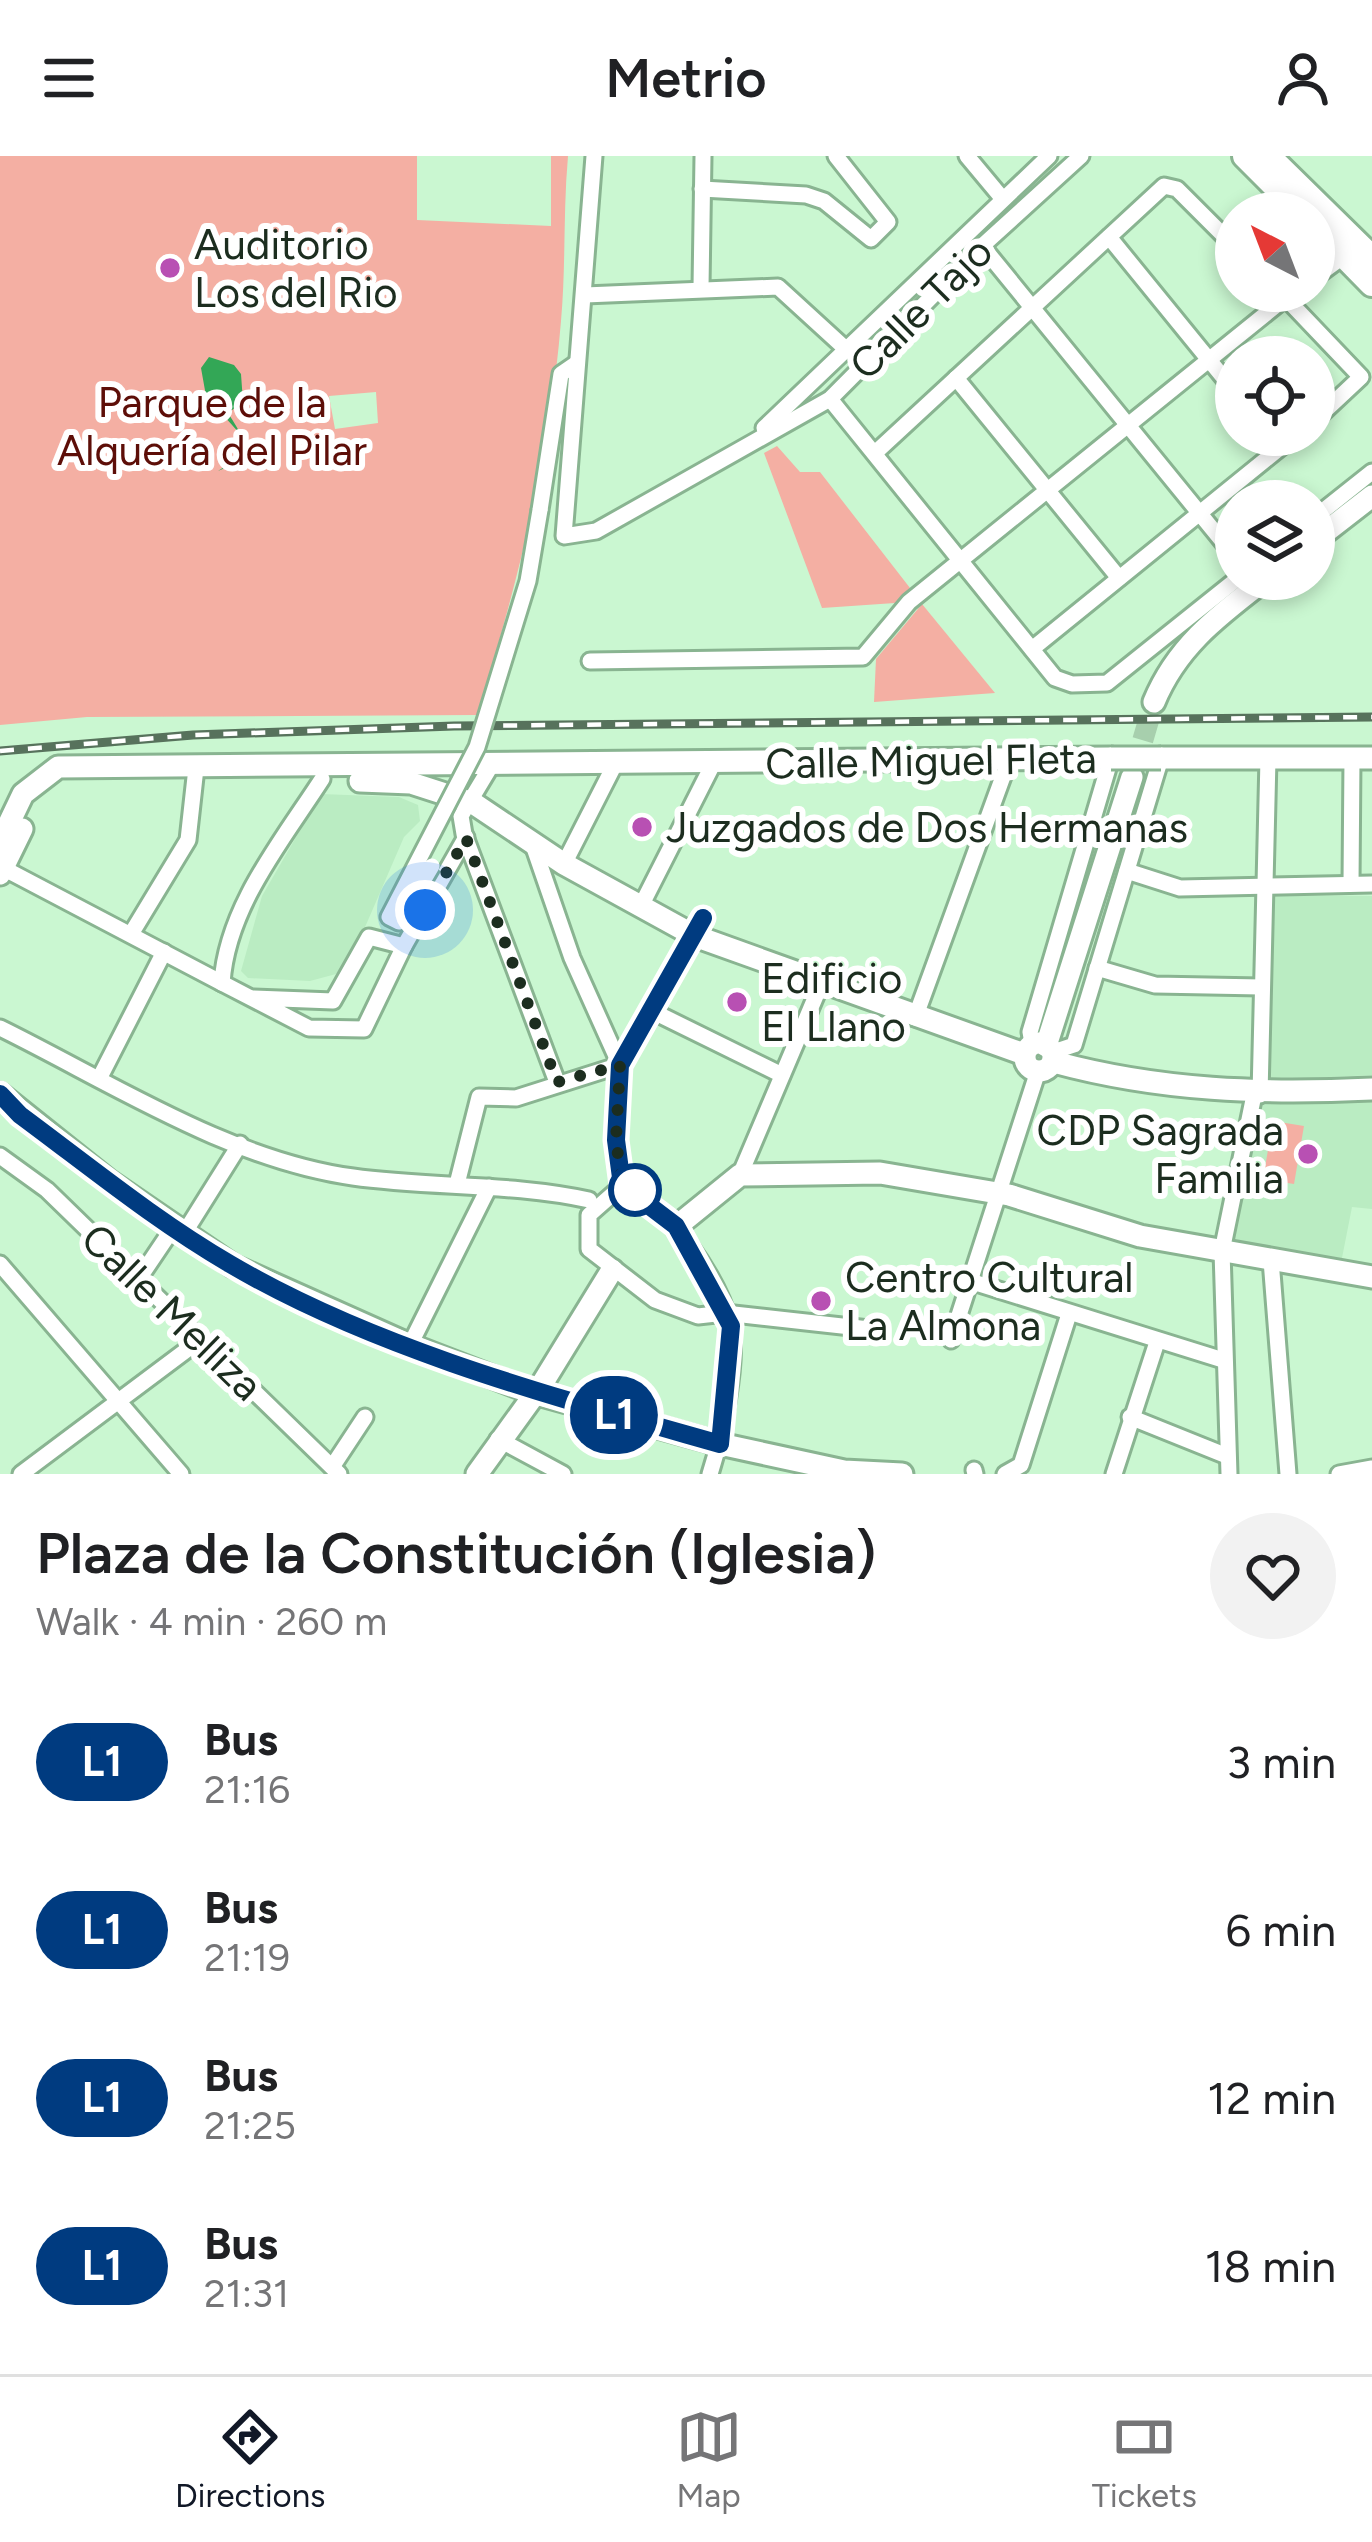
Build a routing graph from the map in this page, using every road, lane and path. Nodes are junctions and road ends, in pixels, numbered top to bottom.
1 (594, 156) edge
2 (704, 156) edge
3 (836, 156) edge
4 (967, 156) edge
5 (1049, 156) edge
6 (1081, 156) edge
7 (1245, 156) edge
8 (1268, 156) edge
9 (702, 188) junction
10 (1281, 192) edge
11 (1002, 198) junction
12 (1215, 227) edge
13 (1109, 237) junction
14 (982, 246) junction
15 (1361, 247) edge
16 (1335, 264) edge
17 (1372, 284) edge
18 (701, 287) junction
19 (585, 295) junction
20 (1033, 308) junction
21 (1263, 312) edge
22 (1303, 312) edge
23 (1324, 336) edge
24 (1335, 348) edge
25 (848, 351) junction
26 (1208, 358) junction
27 (578, 363) junction
28 (1215, 366) edge
29 (956, 378) junction
30 (830, 400) junction
31 (1335, 401) edge
32 (1129, 426) junction
33 (748, 442) junction
34 (875, 454) junction
35 (1260, 456) edge
36 (1372, 472) edge
37 (1047, 490) junction
38 (1372, 496) edge
39 (1335, 501) edge
40 (1199, 513) junction
41 (1335, 525) edge
42 (1215, 532) edge
43 (962, 561) junction
44 (1119, 578) junction
45 (1215, 597) edge
46 (1240, 600) edge
47 (1032, 649) junction
48 (590, 661) dead end
49 (1154, 702) tunnel mouth
50 (1111, 758) junction
51 (1161, 758) junction
52 (1268, 758) junction
53 (1362, 758) edge
54 (1010, 760) junction
55 (616, 762) junction
56 (713, 764) junction
57 (491, 766) junction
58 (58, 767) junction
59 (199, 768) junction
60 (328, 774) junction
61 (1132, 777) tunnel mouth
62 (473, 803) junction
63 (466, 838) junction
64 (0, 842) edge
65 (533, 843) junction
66 (564, 864) junction
67 (432, 866) dead end
68 (2, 871) edge
69 (1126, 871) junction
70 (1351, 884) junction
71 (1372, 884) edge
72 (1264, 885) junction
73 (641, 906) junction
74 (389, 917) junction
75 (131, 934) junction
76 (694, 936) junction
77 (375, 938) junction
78 (404, 946) junction
79 (164, 952) junction
80 (1097, 968) junction
81 (222, 982) junction
82 (821, 985) junction
83 (1261, 987) junction
84 (253, 998) junction
85 (652, 1011) junction
86 (915, 1018) junction
87 (0, 1028) edge
88 (1041, 1055) junction
89 (620, 1065) junction
90 (782, 1076) junction
91 (100, 1077) junction
92 (557, 1082) junction
93 (1372, 1089) edge
94 (0, 1094) edge
95 (1257, 1095) junction
96 (240, 1144) junction
97 (0, 1156) edge
98 (740, 1175) junction
99 (458, 1184) junction
100 (622, 1185) junction
101 (489, 1187) junction
102 (996, 1193) junction
103 (590, 1200) dead end
104 (676, 1226) junction
105 (178, 1232) junction
106 (1222, 1251) junction
107 (1271, 1260) junction
108 (0, 1264) edge
109 (613, 1270) junction
110 (1372, 1277) edge
111 (138, 1280) junction
112 (973, 1282) junction
113 (7, 1286) edge
114 (724, 1313) junction
115 (1069, 1314) junction
116 (878, 1330) dead end
117 (200, 1340) junction
118 (951, 1340) dead end
119 (1157, 1342) junction
120 (410, 1345) junction
121 (1223, 1360) junction
122 (535, 1393) junction
123 (118, 1406) junction
124 (365, 1417) dead end
125 (1130, 1417) junction
126 (498, 1439) junction
127 (720, 1444) junction
128 (1228, 1465) edge
129 (1015, 1467) edge
130 (1372, 1468) edge
131 (336, 1470) edge
132 (22, 1474) edge
133 (181, 1474) edge
134 (477, 1474) edge
135 (563, 1474) edge
136 (710, 1474) edge
137 (902, 1474) edge
138 (1114, 1474) edge
139 (1288, 1474) edge
140 (1339, 1474) edge

1 - 19 street
2 - 9 street
3 - 9 street
4 - 11 street
5 - 11 street, Calle Tajo
6 - 14 street, Calle Tajo
7 - 10 main road
8 - 15 main road
9 - 18 street
11 - 25 street, Calle Tajo
12 - 13 street
13 - 20 street
13 - 26 street
14 - 20 street
14 - 30 street, Calle Tajo
15 - 16 street
15 - 17 main road
18 - 19 street
18 - 25 street
19 - 27 street
20 - 29 street
20 - 32 street
21 - 26 street
22 - 23 street
24 - 31 street
25 - 33 street, Calle Tajo
26 - 28 street
26 - 32 street
27 - 33 street, Calle Tajo
27 - 74 street, bridge
29 - 34 street
29 - 37 street
30 - 33 street, Calle Tajo
30 - 34 street
32 - 37 street
32 - 40 street
34 - 43 street
35 - 40 street
36 - 39 street
37 - 43 street
37 - 44 street
38 - 41 street
40 - 42 street
40 - 44 street
43 - 47 street
43 - 48 street
44 - 47 street
45 - 47 street
46 - 49 street
50 - 51 street, Calle Miguel Fleta, bridge
50 - 54 street, Calle Miguel Fleta
50 - 88 street
51 - 52 street, Calle Miguel Fleta
51 - 69 street
52 - 53 street, Calle Miguel Fleta
52 - 72 street
53 - 70 street
54 - 56 street, Calle Miguel Fleta
54 - 86 street
55 - 56 street, Calle Miguel Fleta
55 - 57 street, Calle Miguel Fleta
55 - 66 street
56 - 73 street
57 - 60 street, Calle Miguel Fleta
57 - 62 street
58 - 59 street
58 - 64 street
58 - 68 street
59 - 60 street
59 - 75 street
60 - 62 street
60 - 81 street
61 - 88 street
62 - 63 street
62 - 65 street
63 - 78 street
63 - 92 street
65 - 66 street
65 - 89 street
66 - 73 street
67 - 74 street, bridge
68 - 75 street
69 - 72 street
69 - 80 street
70 - 71 street
70 - 72 street
72 - 83 street
73 - 76 street
74 - 77 street
75 - 79 street
76 - 82 street
76 - 85 street
77 - 78 street
77 - 84 street
78 - 84 street
79 - 81 street
79 - 91 street
80 - 83 street
80 - 88 street
81 - 84 street
82 - 86 street
82 - 90 street
83 - 95 street
85 - 89 street
85 - 90 street
86 - 88 street
87 - 91 street
88 - 95 street
88 - 102 street
89 - 92 street
89 - 100 street
90 - 98 street
91 - 96 street
92 - 99 street
93 - 95 street
94 - 105 street
95 - 106 street
96 - 99 street
96 - 105 street
97 - 111 street, Calle Melliza
98 - 102 street
98 - 104 street
99 - 101 street
100 - 104 street
100 - 109 street
101 - 103 street
101 - 120 street
102 - 106 street
102 - 112 street
104 - 114 street
105 - 111 street
105 - 120 street
106 - 107 street
106 - 121 street
107 - 110 street
107 - 139 street
108 - 113 street
109 - 114 street
109 - 122 street
111 - 117 street, Calle Melliza
112 - 115 street
112 - 118 street
113 - 123 street
114 - 116 street
114 - 127 street
115 - 119 street
115 - 129 street
117 - 123 street
117 - 131 street, Calle Melliza
119 - 121 street
119 - 125 street
120 - 122 street
121 - 128 street
122 - 126 street
122 - 127 street
123 - 132 street
123 - 133 street
124 - 131 street
125 - 128 street
125 - 138 street
126 - 134 street
126 - 135 street
127 - 136 street
127 - 137 street
130 - 140 street

